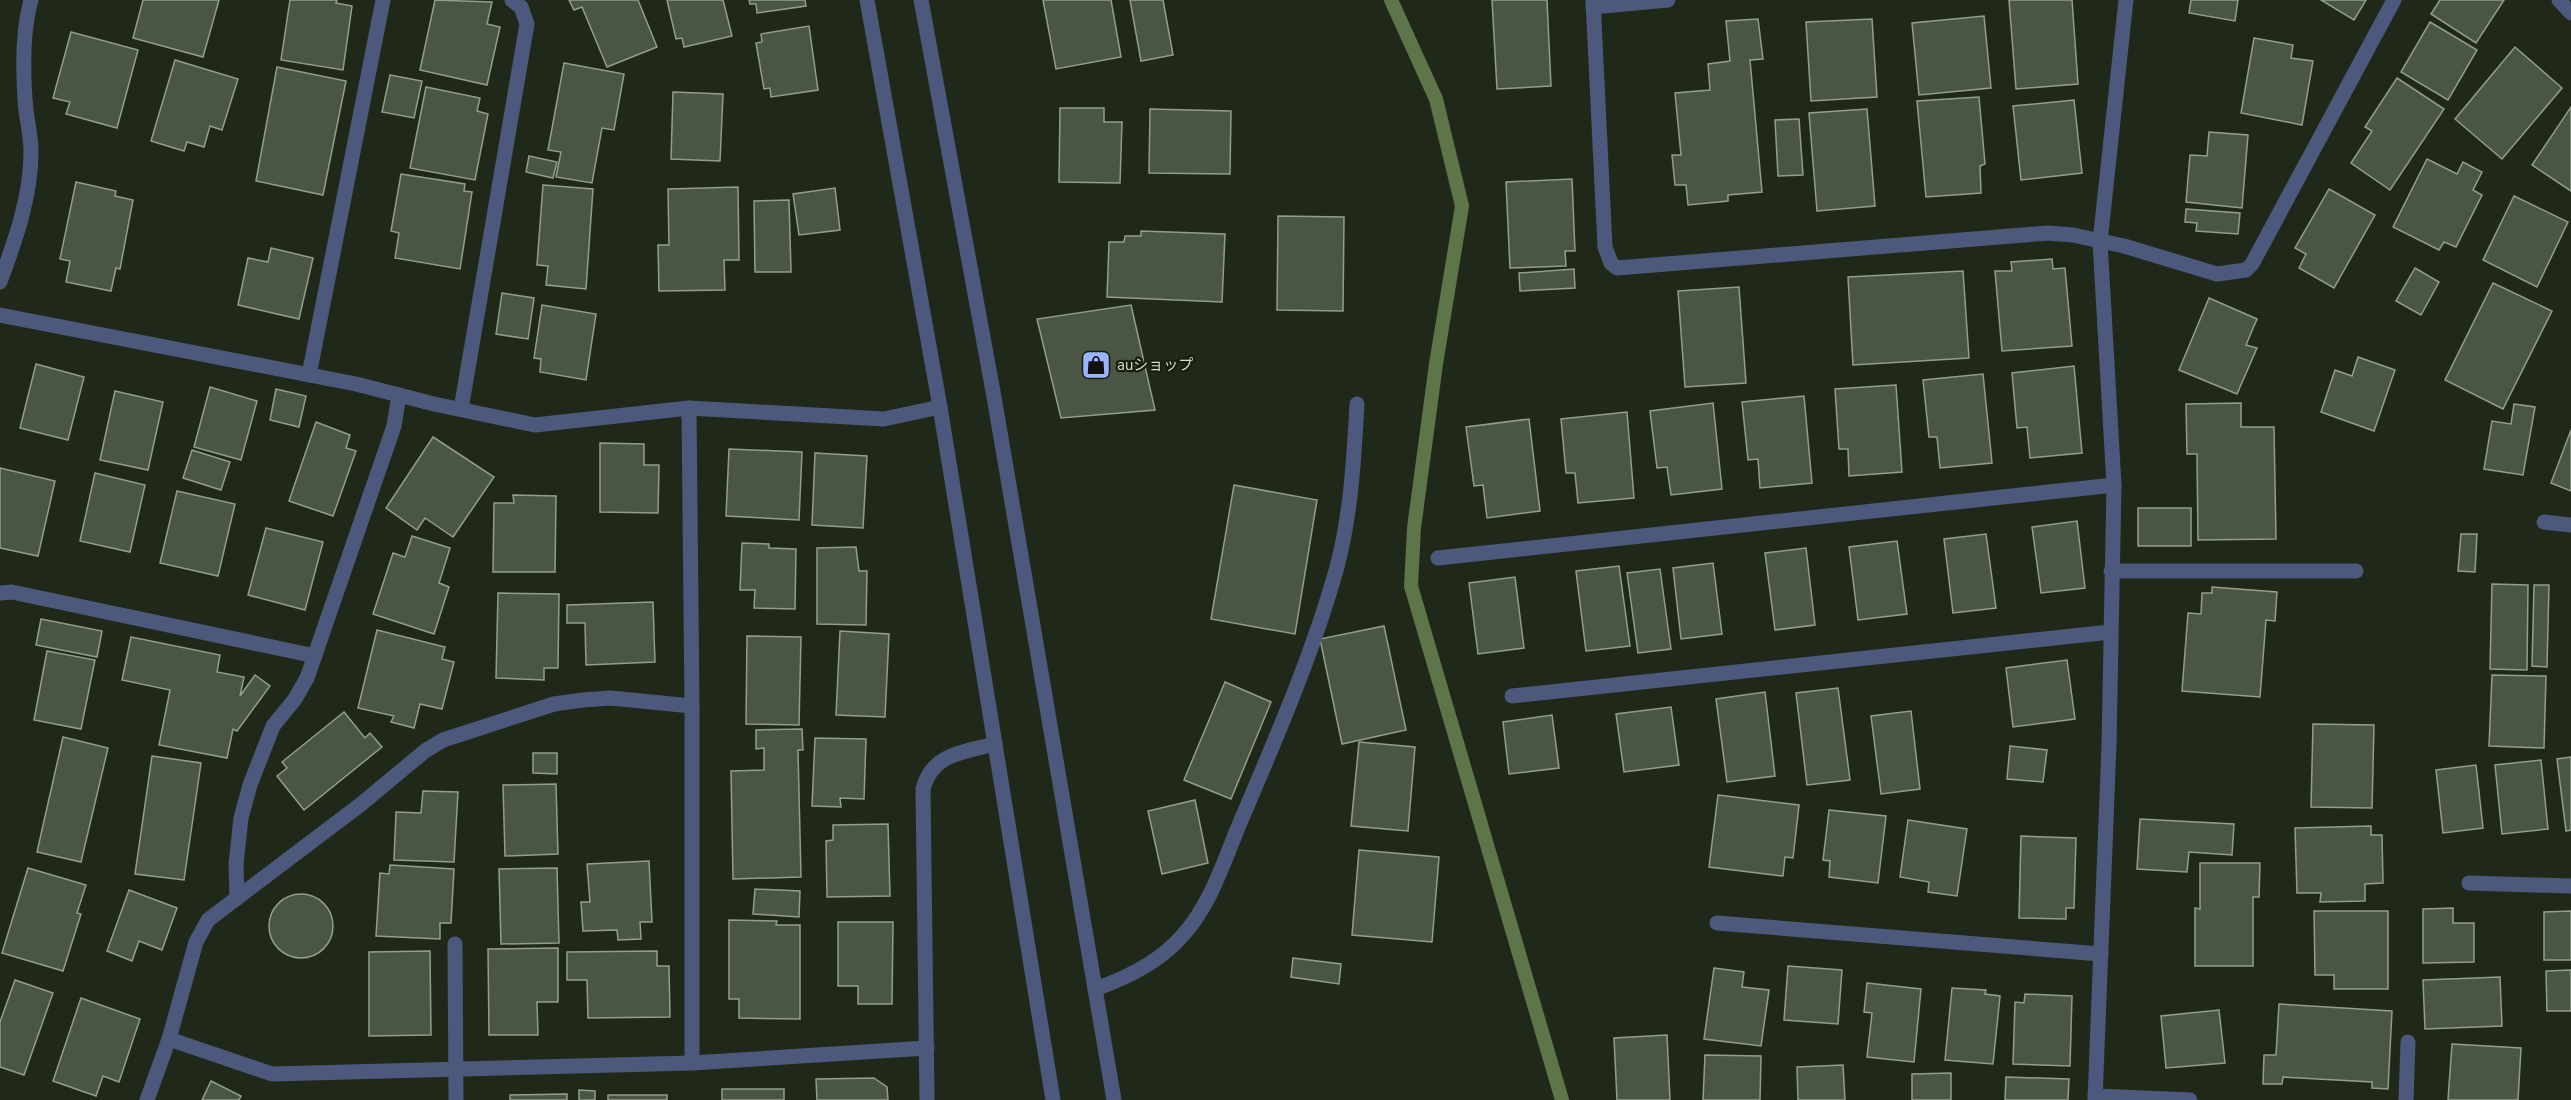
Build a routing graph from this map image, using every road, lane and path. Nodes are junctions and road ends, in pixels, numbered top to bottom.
1 (31, 0) edge
2 (382, 0) edge
3 (512, 0) edge
4 (867, 0) edge
5 (921, 0) edge
6 (1668, 0) edge
7 (2127, 0) edge
8 (2394, 0) edge
9 (2559, 0) edge
10 (1593, 3) edge
11 (2571, 13) edge
12 (2100, 242) junction
13 (0, 282) edge
14 (0, 315) edge
15 (309, 375) junction
16 (399, 395) junction
17 (1357, 404) dead end
18 (940, 407) junction
19 (689, 408) junction
20 (461, 409) junction
21 (2114, 485) junction
22 (2544, 522) dead end
23 (2571, 525) edge
24 (1438, 558) dead end
25 (2111, 571) junction
26 (2356, 571) dead end
27 (0, 593) edge
28 (2110, 632) junction
29 (315, 656) junction
30 (1512, 696) dead end
31 (692, 706) junction
32 (995, 744) junction
33 (2469, 883) dead end
34 (2571, 886) edge
35 (237, 898) junction
36 (1717, 923) dead end
37 (455, 944) dead end
38 (2101, 954) junction
39 (1095, 989) junction
40 (169, 1039) junction
41 (2408, 1042) dead end
42 (927, 1048) junction
43 (692, 1063) junction
44 (455, 1069) junction
45 (2095, 1098) edge
46 (147, 1100) edge
47 (456, 1100) edge
48 (927, 1100) edge
49 (1053, 1100) edge
50 (1114, 1100) edge
51 (2190, 1100) edge
52 (2406, 1100) edge

1 - 13 street
2 - 15 street
3 - 20 street
4 - 18 street
5 - 39 street
6 - 10 street
7 - 12 street
8 - 12 street
9 - 11 street
10 - 12 street
12 - 21 street
14 - 15 street
15 - 16 street
16 - 20 street
16 - 29 street
17 - 39 street
18 - 19 street
18 - 32 street
19 - 20 street
19 - 31 street
21 - 24 street
21 - 25 street
22 - 23 street
25 - 26 street
25 - 28 street
27 - 29 street
28 - 30 street
28 - 38 street
29 - 35 street
31 - 35 street
31 - 43 street
32 - 42 street
32 - 49 street
33 - 34 street
35 - 40 street
36 - 38 street
37 - 44 street
38 - 45 street
39 - 50 street
40 - 44 street
40 - 46 street
41 - 52 street
42 - 43 street
42 - 48 street
43 - 44 street
44 - 47 street
45 - 51 street

